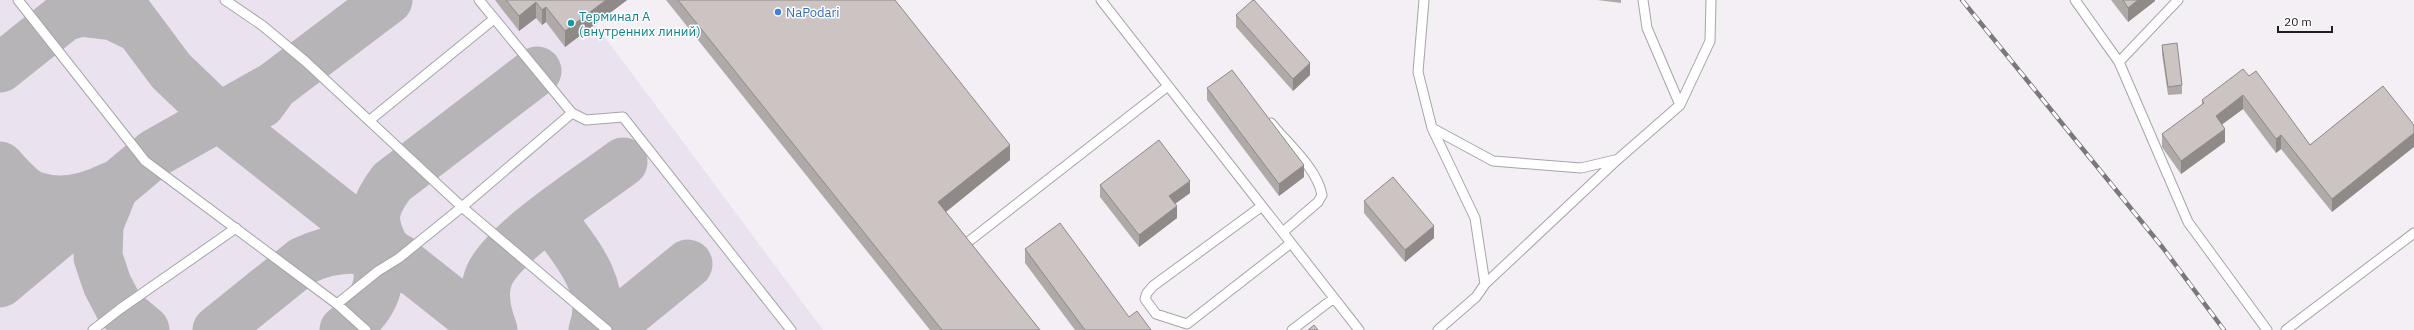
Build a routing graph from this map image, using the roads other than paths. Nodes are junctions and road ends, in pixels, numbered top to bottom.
1 (18, 0) edge
2 (225, 0) edge
3 (479, 0) edge
4 (1101, 0) edge
5 (1424, 0) edge
6 (1643, 0) edge
7 (1711, 0) edge
8 (2075, 0) edge
9 (2178, 0) edge
10 (494, 19) junction
11 (2119, 62) junction
12 (1168, 86) junction
13 (1680, 105) junction
14 (572, 113) junction
15 (1263, 113) edge
16 (370, 120) junction
17 (1432, 128) junction
18 (1616, 160) junction
19 (1262, 206) junction
20 (462, 207) junction
21 (236, 228) junction
22 (1282, 232) junction
23 (2414, 233) edge
24 (968, 242) edge
25 (1291, 243) junction
26 (1485, 284) junction
27 (1334, 298) junction
28 (337, 304) junction
29 (1190, 327) edge
30 (93, 330) edge
31 (366, 330) edge
32 (608, 330) edge
33 (791, 330) edge
34 (1292, 330) edge
35 (1359, 330) edge
36 (1438, 330) edge
37 (2268, 330) edge
38 (2286, 330) edge

1 - 21 lane
2 - 16 lane
3 - 10 lane
4 - 12 lane
5 - 17 lane
6 - 13 lane
7 - 13 lane
8 - 11 lane
9 - 11 lane
10 - 14 lane
10 - 16 lane
11 - 37 lane
12 - 19 lane
12 - 24 lane
13 - 18 lane
14 - 20 lane
14 - 33 lane
15 - 22 lane
16 - 20 lane
17 - 18 lane
17 - 26 lane
18 - 26 lane
19 - 22 lane
19 - 29 lane
20 - 28 lane
20 - 32 lane
21 - 28 lane
21 - 30 lane
22 - 25 lane
23 - 38 lane
25 - 27 lane
25 - 29 lane
26 - 36 lane
27 - 34 lane
27 - 35 lane
28 - 31 lane

